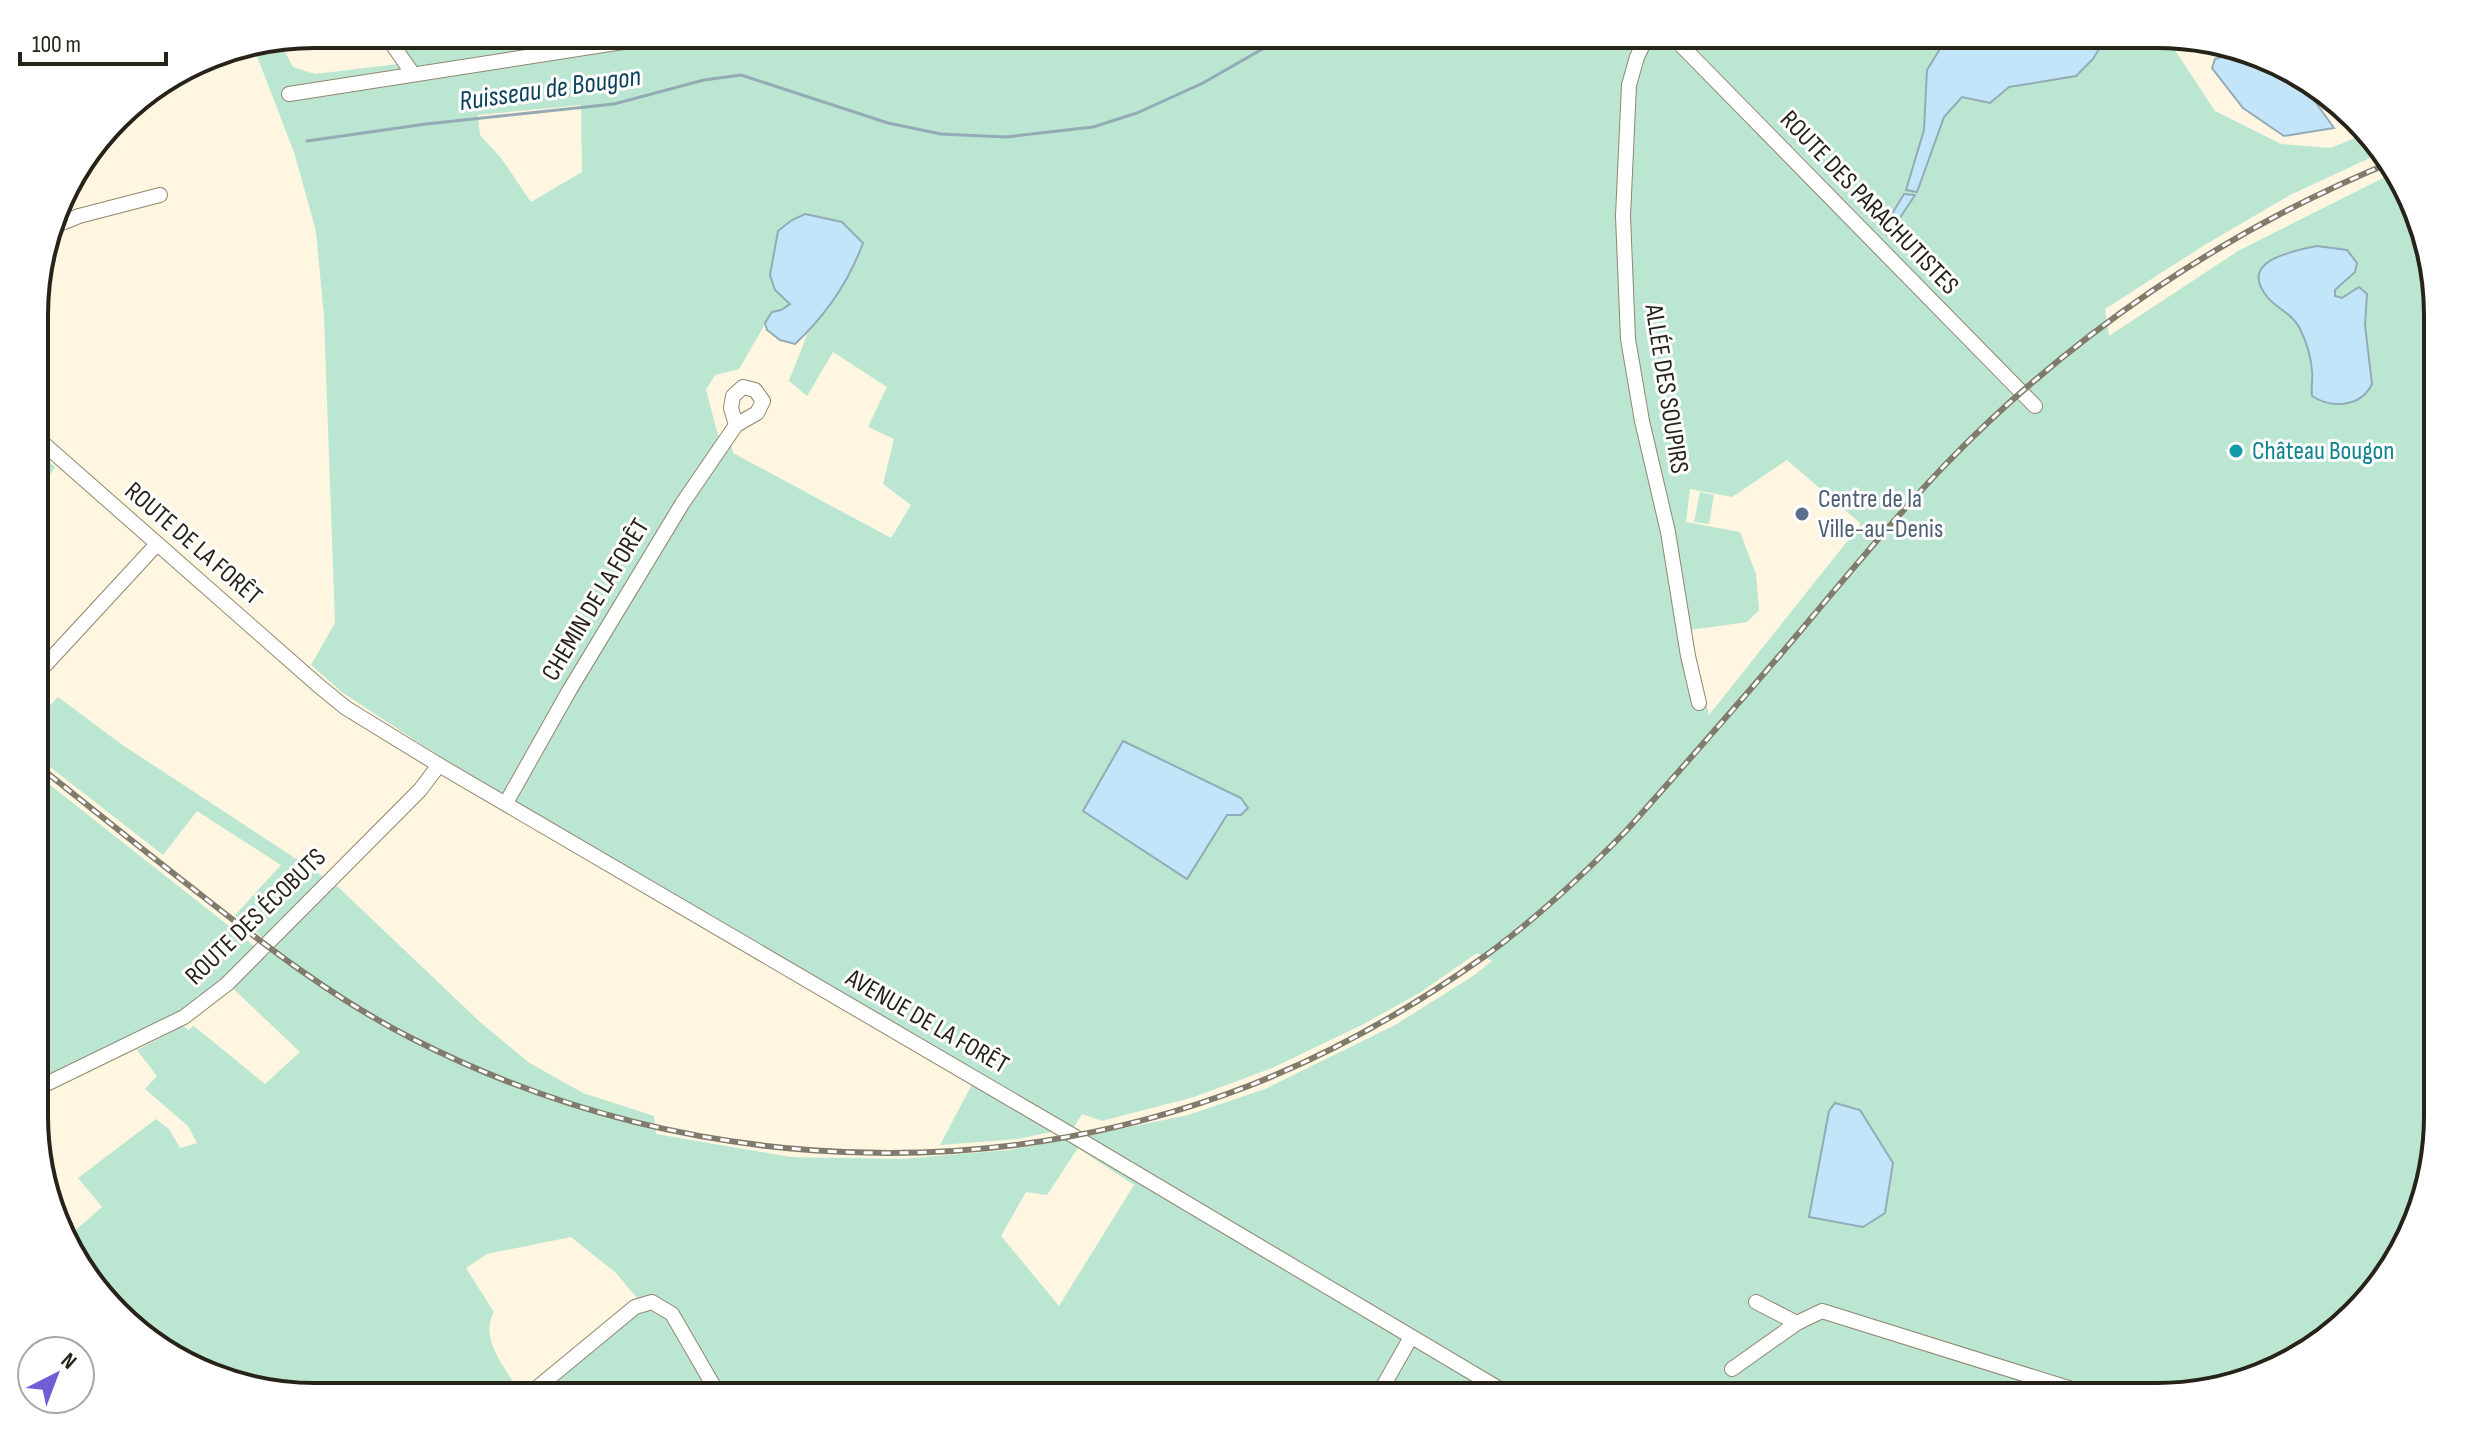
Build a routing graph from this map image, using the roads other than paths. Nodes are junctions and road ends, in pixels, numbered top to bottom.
1 (1641, 48) edge
2 (1684, 48) edge
3 (395, 49) edge
4 (577, 49) edge
5 (413, 74) junction
6 (289, 94) dead end
7 (160, 195) dead end
8 (65, 222) edge
9 (2035, 406) dead end
10 (736, 425) dead end
11 (48, 448) edge
12 (157, 544) junction
13 (48, 662) edge
14 (319, 686) joint
15 (1699, 703) dead end
16 (439, 765) junction
17 (506, 803) junction
18 (48, 1083) edge
19 (1756, 1302) dead end
20 (1797, 1323) junction
21 (1411, 1337) junction
22 (1732, 1369) dead end
23 (1385, 1382) edge
24 (1488, 1382) edge
25 (2049, 1382) edge
26 (543, 1383) edge
27 (712, 1383) edge

1 - 15 street, ALLÉE DES SOUPIRS
2 - 9 street, ROUTE DES PARACHUTISTES
3 - 5 street
4 - 5 street
5 - 6 street
7 - 8 street
10 - 17 street, CHEMIN DE LA FORÊT
11 - 12 street, ROUTE DE LA FORÊT
12 - 13 street
12 - 14 street, ROUTE DE LA FORÊT
14 - 16 street, AVENUE DE LA FORÊT
16 - 17 street, AVENUE DE LA FORÊT
16 - 18 street, ROUTE DES ÉCOBUTS
17 - 21 street, AVENUE DE LA FORÊT
19 - 20 street
20 - 22 street
20 - 25 street
21 - 23 street
21 - 24 street, AVENUE DE LA FORÊT
26 - 27 street

